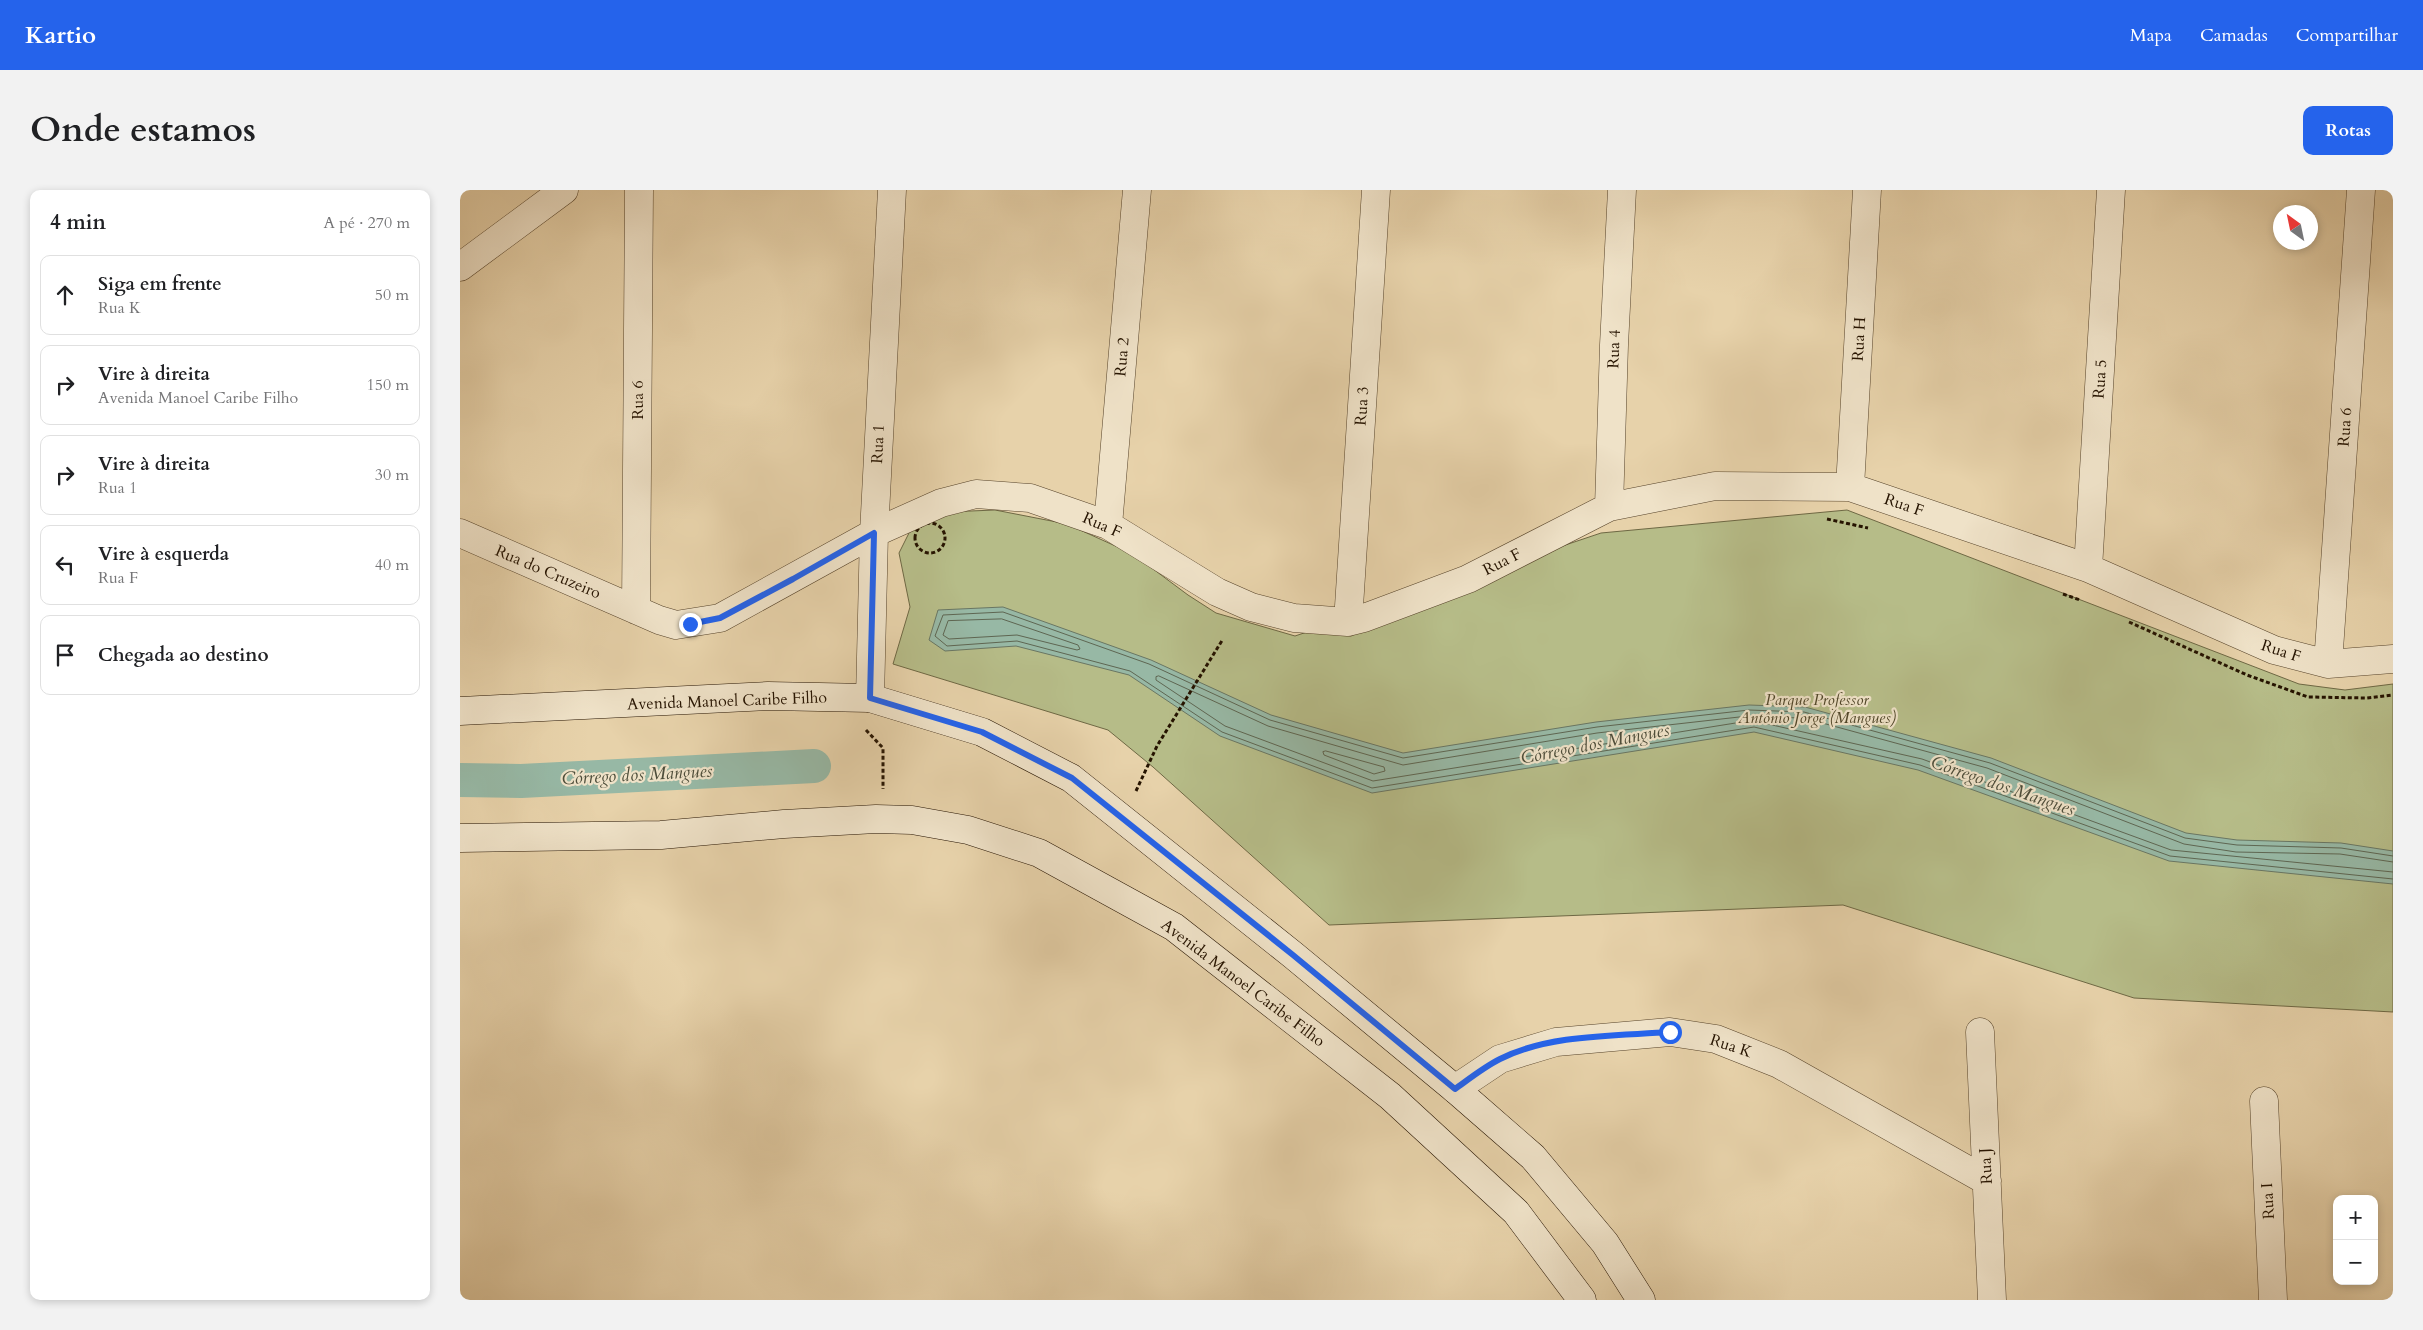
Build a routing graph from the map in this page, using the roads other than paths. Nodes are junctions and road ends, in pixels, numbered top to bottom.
1 (564, 190) edge
2 (639, 190) edge
3 (892, 190) edge
4 (1137, 190) edge
5 (1376, 190) edge
6 (1622, 190) edge
7 (1867, 190) edge
8 (2111, 190) edge
9 (2361, 190) edge
10 (460, 267) edge
11 (1850, 487) junction
12 (1608, 507) junction
13 (1108, 524) junction
14 (460, 533) edge
15 (874, 533) junction
16 (2088, 568) junction
17 (636, 610) junction
18 (1348, 622) junction
19 (2393, 659) edge
20 (2328, 664) junction
21 (870, 698) junction
22 (460, 711) edge
23 (460, 838) edge
24 (1980, 1032) dead end
25 (1455, 1089) junction
26 (2264, 1101) dead end
27 (1987, 1181) junction
28 (1582, 1300) edge
29 (1641, 1300) edge
30 (1992, 1300) edge
31 (2273, 1300) edge

1 - 10 street
2 - 17 street, Rua 6
3 - 15 street, Rua 1
4 - 13 street, Rua 2
5 - 18 street, Rua 3
6 - 12 street, Rua 4
7 - 11 street, Rua H
8 - 16 street, Rua 5
9 - 20 street, Rua 6
11 - 12 street, Rua F
11 - 16 street, Rua F
12 - 18 street, Rua F
13 - 15 street, Rua F
13 - 18 street, Rua F
14 - 17 street, Rua do Cruzeiro
15 - 17 street, Rua F
15 - 21 street, Rua 1
16 - 20 street, Rua F
19 - 20 street, Rua F
21 - 22 street, Avenida Manoel Caribe Filho
21 - 25 street, Avenida Manoel Caribe Filho
23 - 28 street, Avenida Manoel Caribe Filho
24 - 27 street, Rua J
25 - 27 street, Rua K
25 - 29 street, Avenida Manoel Caribe Filho
26 - 31 street, Rua I
27 - 30 street, Rua J

